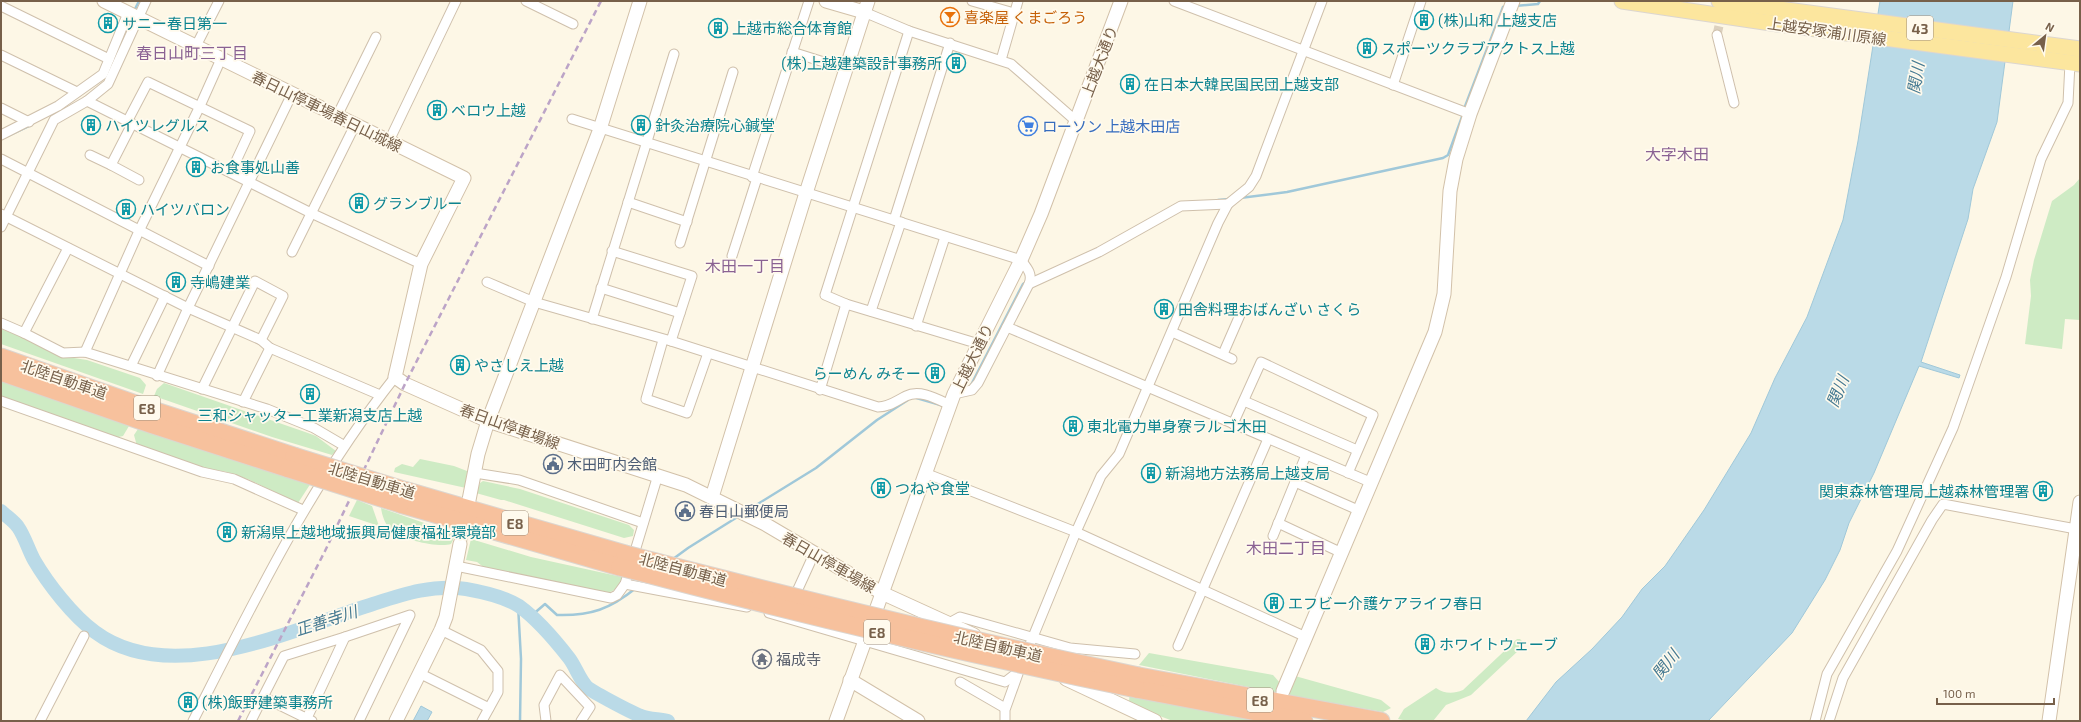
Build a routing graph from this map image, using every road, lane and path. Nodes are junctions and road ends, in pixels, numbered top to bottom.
1 (104, 1) edge
2 (146, 1) edge
3 (219, 1) edge
4 (456, 1) edge
5 (526, 1) edge
6 (640, 1) edge
7 (809, 1) edge
8 (826, 1) edge
9 (972, 1) edge
10 (1018, 1) edge
11 (1121, 1) edge
12 (1174, 1) edge
13 (1322, 1) edge
14 (1421, 1) edge
15 (1513, 1) edge
16 (1622, 1) edge
17 (1719, 1) edge
18 (1, 6) edge
19 (866, 7) edge
20 (1014, 13) junction
21 (133, 16) junction
22 (573, 24) dead end
23 (909, 31) junction
24 (1717, 35) tunnel mouth
25 (376, 37) dead end
26 (950, 43) junction
27 (196, 46) junction
28 (2080, 50) edge
29 (1303, 51) junction
30 (792, 52) junction
31 (674, 54) dead end
32 (1, 55) edge
33 (109, 59) junction
34 (221, 59) junction
35 (2066, 59) edge
36 (1002, 60) junction
37 (846, 69) junction
38 (733, 72) dead end
39 (1392, 85) junction
40 (76, 92) junction
41 (292, 94) junction
42 (87, 101) junction
43 (1734, 103) dead end
44 (200, 106) junction
45 (1, 108) edge
46 (1470, 114) junction
47 (337, 116) junction
48 (572, 119) dead end
49 (1076, 121) junction
50 (29, 122) junction
51 (129, 123) junction
52 (355, 125) junction
53 (600, 129) junction
54 (1, 135) edge
55 (388, 141) junction
56 (646, 143) junction
57 (179, 148) junction
58 (90, 155) dead end
59 (1, 159) edge
60 (706, 162) junction
61 (111, 165) junction
62 (28, 172) junction
63 (231, 172) junction
64 (755, 177) junction
65 (139, 180) dead end
66 (250, 181) junction
67 (806, 193) junction
68 (628, 202) junction
69 (1228, 204) junction
70 (853, 208) junction
71 (311, 213) junction
72 (4, 215) edge
73 (897, 221) junction
74 (687, 222) junction
75 (1, 227) edge
76 (139, 231) junction
77 (945, 237) junction
78 (680, 243) dead end
79 (68, 248) junction
80 (612, 251) junction
81 (292, 252) dead end
82 (732, 256) dead end
83 (1021, 260) junction
84 (420, 264) junction
85 (209, 266) junction
86 (120, 274) junction
87 (487, 282) dead end
88 (1029, 284) junction
89 (601, 288) junction
90 (164, 296) junction
91 (534, 302) junction
92 (846, 304) junction
93 (188, 308) junction
94 (871, 311) junction
95 (680, 313) junction
96 (1240, 315) dead end
97 (592, 319) junction
98 (1, 323) edge
99 (231, 326) junction
100 (916, 326) junction
101 (1007, 327) junction
102 (1172, 332) junction
103 (24, 333) junction
104 (261, 340) junction
105 (667, 340) junction
106 (979, 344) junction
107 (270, 348) junction
108 (85, 352) junction
109 (708, 353) junction
110 (1223, 354) junction
111 (1, 357) edge
112 (1232, 359) dead end
113 (131, 366) junction
114 (752, 369) junction
115 (1, 372) edge
116 (157, 376) junction
117 (395, 377) junction
118 (1149, 388) junction
119 (202, 389) junction
120 (820, 390) junction
121 (380, 395) junction
122 (952, 399) junction
123 (1, 401) edge
124 (1244, 401) junction
125 (243, 402) junction
126 (488, 421) junction
127 (1233, 424) junction
128 (1268, 439) junction
129 (343, 445) junction
130 (1357, 450) junction
131 (1306, 455) junction
132 (291, 462) junction
133 (475, 473) junction
134 (1348, 473) junction
135 (925, 474) junction
136 (658, 475) junction
137 (1296, 482) junction
138 (1370, 482) junction
139 (712, 497) junction
140 (469, 500) tunnel mouth
141 (2080, 502) edge
142 (303, 510) junction
143 (1358, 510) junction
144 (643, 523) junction
145 (1278, 523) junction
146 (2076, 529) junction
147 (1076, 532) junction
148 (1273, 536) dead end
149 (460, 544) tunnel mouth
150 (1342, 553) junction
151 (814, 554) junction
152 (454, 572) junction
153 (625, 584) junction
154 (1203, 591) junction
155 (882, 593) junction
156 (785, 618) junction
157 (949, 623) junction
158 (441, 630) junction
159 (84, 636) dead end
160 (346, 637) junction
161 (1306, 637) junction
162 (1032, 638) junction
163 (865, 641) junction
164 (1178, 646) dead end
165 (1135, 654) dead end
166 (1025, 658) junction
167 (1019, 671) junction
168 (420, 674) junction
169 (850, 680) junction
170 (960, 682) dead end
171 (1138, 683) junction
172 (1283, 691) dead end
173 (263, 697) junction
174 (489, 708) junction
175 (1005, 708) junction
176 (309, 720) edge
177 (40, 721) edge
178 (193, 721) edge
179 (251, 721) edge
180 (359, 721) edge
181 (396, 721) edge
182 (482, 721) edge
183 (546, 721) edge
184 (581, 721) edge
185 (836, 721) edge
186 (918, 721) edge
187 (1005, 721) edge
188 (1155, 721) edge
189 (1304, 721) edge
190 (1381, 721) edge
191 (1815, 721) edge
192 (1829, 721) edge
193 (2049, 721) edge

1 - 21 street, 春日山停車場春日山城線
2 - 21 street
3 - 27 street
4 - 55 street
5 - 22 street
6 - 53 street
7 - 30 street
8 - 19 street
9 - 20 street
10 - 20 street
11 - 49 street, 上越大通り
12 - 29 street
13 - 29 street
14 - 39 street
15 - 46 street
16 - 35 main road, 上越安塚浦川原線 / 43
17 - 35 main road, 上越安塚浦川原線 / 43
18 - 33 street
19 - 23 street
19 - 37 street
20 - 36 street
21 - 27 street, 春日山停車場春日山城線
21 - 33 street
21 - 42 street
23 - 26 street
23 - 70 street
24 - 43 street
25 - 47 street
26 - 36 street
26 - 73 street
27 - 34 street, 春日山停車場春日山城線
28 - 35 main road, 上越安塚浦川原線 / 43
29 - 39 street
29 - 69 street
30 - 37 street
30 - 64 street
31 - 56 street
32 - 40 street
33 - 40 street
34 - 41 street, 春日山停車場春日山城線
34 - 44 street
35 - 191 street
36 - 49 street
37 - 67 street
38 - 60 street
39 - 46 street
40 - 50 street
41 - 47 street, 春日山停車場春日山城線
41 - 66 street
42 - 51 street
42 - 62 street
44 - 51 street
44 - 57 street
44 - 63 street
45 - 50 street
46 - 138 street
47 - 52 street, 春日山停車場春日山城線
48 - 53 street
49 - 83 street, 上越大通り
50 - 54 street
51 - 57 street
51 - 61 street
52 - 55 street, 春日山停車場春日山城線
52 - 71 street
53 - 56 street
53 - 91 street
55 - 84 street, 春日山停車場春日山城線
56 - 60 street
56 - 68 street
57 - 63 street
57 - 76 street
58 - 61 street
59 - 62 street
60 - 64 street
60 - 74 street
61 - 65 street
62 - 72 street
62 - 76 street
63 - 66 street
64 - 67 street
64 - 82 street
66 - 71 street
66 - 85 street
67 - 70 street
67 - 114 street
68 - 74 street
68 - 80 street
69 - 88 street
69 - 102 street
70 - 73 street
70 - 92 street
71 - 81 street
71 - 84 street
72 - 75 street
72 - 79 street
73 - 77 street
73 - 94 street
74 - 78 street
76 - 85 street
76 - 86 street
77 - 83 street
77 - 100 street
79 - 86 street
79 - 103 street
80 - 89 street
80 - 95 street
83 - 88 street
83 - 106 street, 上越大通り
84 - 117 street
85 - 93 street
86 - 90 street
86 - 108 street
87 - 91 street
88 - 101 street
89 - 95 street
89 - 97 street
90 - 93 street
90 - 113 street
91 - 97 street
91 - 126 street
92 - 94 street
92 - 120 street
93 - 99 street
93 - 116 street
94 - 100 street
95 - 105 street
96 - 110 street
97 - 105 street
98 - 103 street
99 - 104 street
99 - 104 street
99 - 119 street
100 - 106 street
101 - 118 street
101 - 122 street
102 - 110 street
102 - 118 street
103 - 108 street
104 - 107 street
105 - 109 street
105 - 109 street
106 - 122 street, 上越大通り
107 - 121 street
107 - 125 street
108 - 113 street
109 - 114 street
110 - 112 street
111 - 132 highway, 北陸自動車道 / E8
113 - 116 street
114 - 120 street
114 - 139 street
115 - 132 highway, 北陸自動車道 / E8
116 - 119 street
117 - 121 street
117 - 126 street, 春日山停車場線
118 - 127 street
118 - 147 street
119 - 125 street
120 - 122 street
121 - 129 street
122 - 135 street, 上越大通り
123 - 142 street
124 - 127 street
124 - 130 street
124 - 130 street
125 - 129 street
126 - 133 street
126 - 136 street, 春日山停車場線
127 - 128 street
128 - 131 street
128 - 154 street
129 - 142 street
130 - 134 street
131 - 134 street
131 - 137 street
132 - 171 highway, 北陸自動車道 / E8, bridge
133 - 140 street
133 - 144 street
134 - 138 street
135 - 147 street
135 - 155 street, 上越大通り
136 - 139 street, 春日山停車場線
136 - 144 street
137 - 143 street
137 - 145 street
138 - 143 street
139 - 151 street, 春日山停車場線
141 - 146 street
142 - 178 street
143 - 150 street
144 - 153 street
145 - 148 street
145 - 150 street
146 - 192 street
146 - 193 street
147 - 154 street
147 - 162 street
149 - 152 street
150 - 161 street
151 - 155 street, 春日山停車場線
151 - 156 street
152 - 153 street
152 - 158 street
153 - 156 street
154 - 161 street
154 - 164 street
155 - 157 street, 春日山停車場線
155 - 163 street, 上越大通り
156 - 163 street
157 - 162 street
157 - 166 street, 春日山停車場線
158 - 168 street
158 - 174 street
159 - 177 street
160 - 173 street
160 - 176 street
160 - 180 street
161 - 172 street
162 - 165 street
162 - 166 street
163 - 167 street
163 - 169 street, 上越大通り
166 - 167 street
166 - 188 street, 春日山停車場線
167 - 175 street
168 - 174 street
168 - 181 street
169 - 185 street, 上越大通り
169 - 186 street
170 - 175 street
171 - 189 highway, 北陸自動車道 / E8
171 - 190 highway, 北陸自動車道 / E8
173 - 176 street
173 - 179 street
174 - 182 street
175 - 187 street
183 - 184 street

